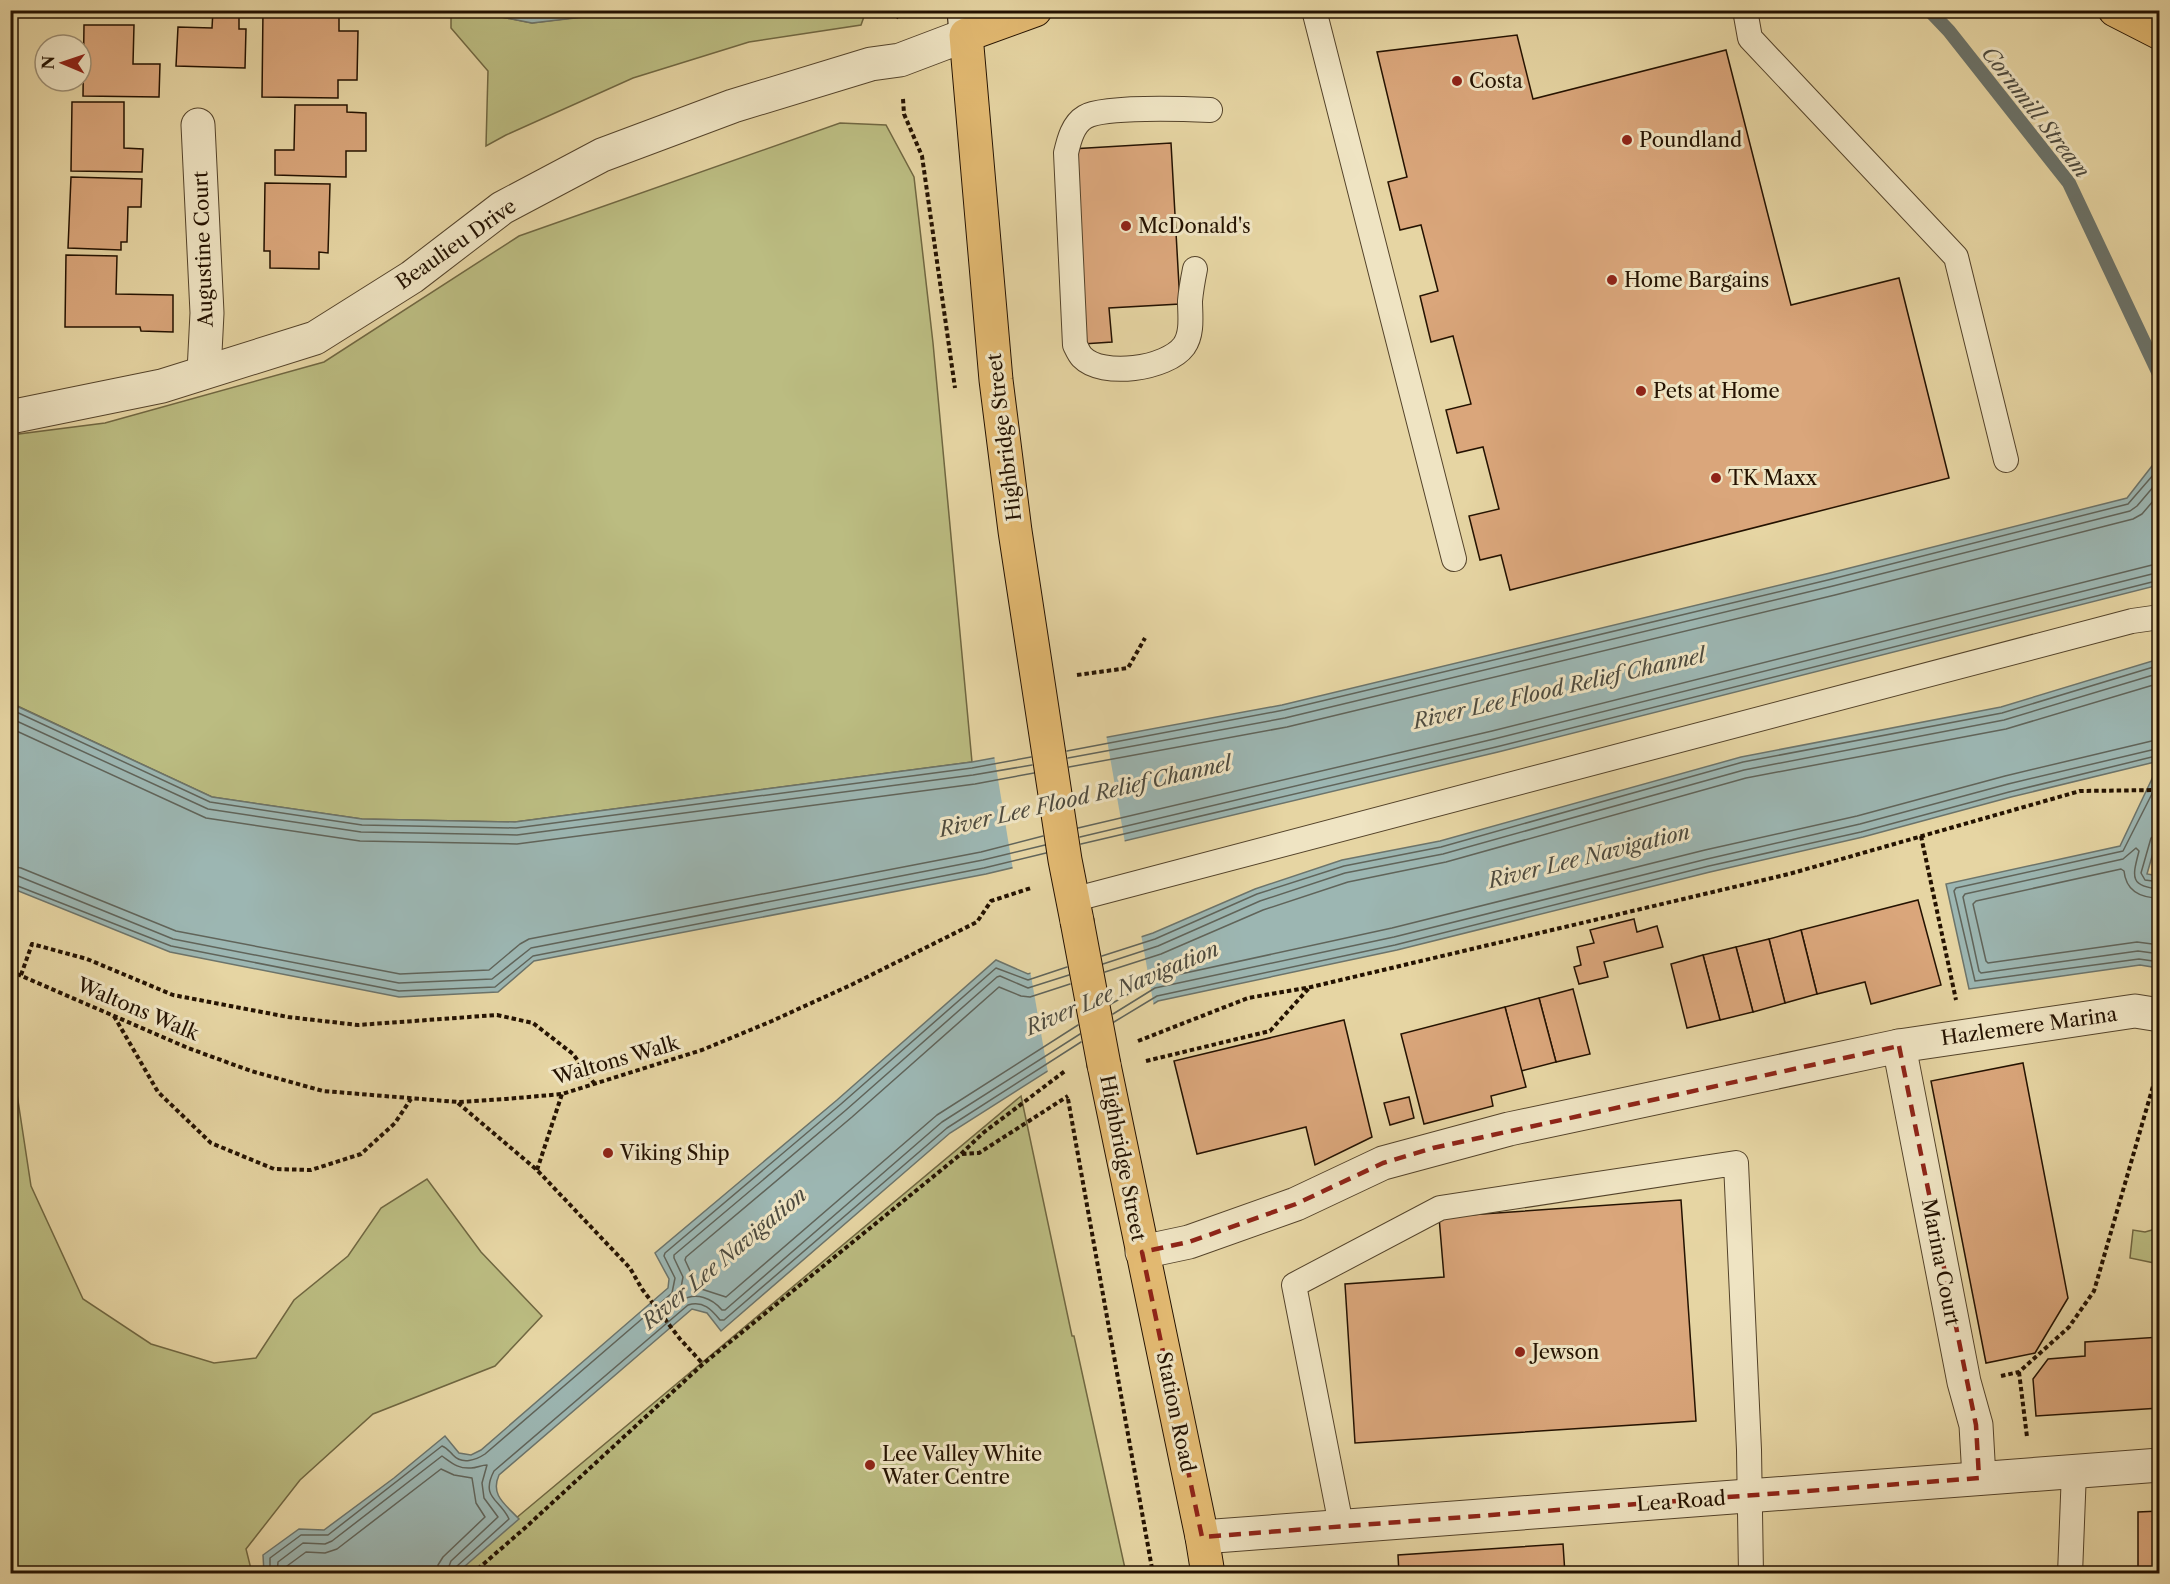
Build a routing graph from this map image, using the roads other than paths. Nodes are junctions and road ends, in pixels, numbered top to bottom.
1 (1035, 10) edge
2 (1314, 10) edge
3 (1745, 10) edge
4 (965, 23) edge
5 (1209, 110) dead end
6 (198, 125) dead end
7 (1195, 269) dead end
8 (204, 372) junction
9 (10, 417) edge
10 (2006, 460) dead end
11 (1454, 559) dead end
12 (2160, 617) edge
13 (1074, 911) junction
14 (2160, 1015) edge
15 (1899, 1046) junction
16 (1142, 1252) junction
17 (2160, 1465) edge
18 (2074, 1471) junction
19 (1979, 1478) junction
20 (1750, 1496) junction
21 (1341, 1525) junction
22 (1202, 1537) junction
23 (1208, 1574) edge
24 (1751, 1574) edge
25 (2070, 1574) edge

1 - 4 main road
2 - 11 lane
3 - 10 lane
4 - 8 street, Beaulieu Drive
4 - 13 main road, Highbridge Street
5 - 7 lane
6 - 8 street, Augustine Court
8 - 9 street, Beaulieu Drive
12 - 13 lane
13 - 16 main road, Highbridge Street, bridge
14 - 15 street, Hazlemere Marina
15 - 16 street, Hazlemere Marina
15 - 19 street, Marina Court
16 - 22 main road, Station Road
17 - 18 street, Lea Road
18 - 19 street, Lea Road
18 - 25 lane
19 - 20 street, Lea Road
20 - 21 street, Lea Road
20 - 21 lane
20 - 24 lane
21 - 22 street, Lea Road
22 - 23 main road, Station Road

